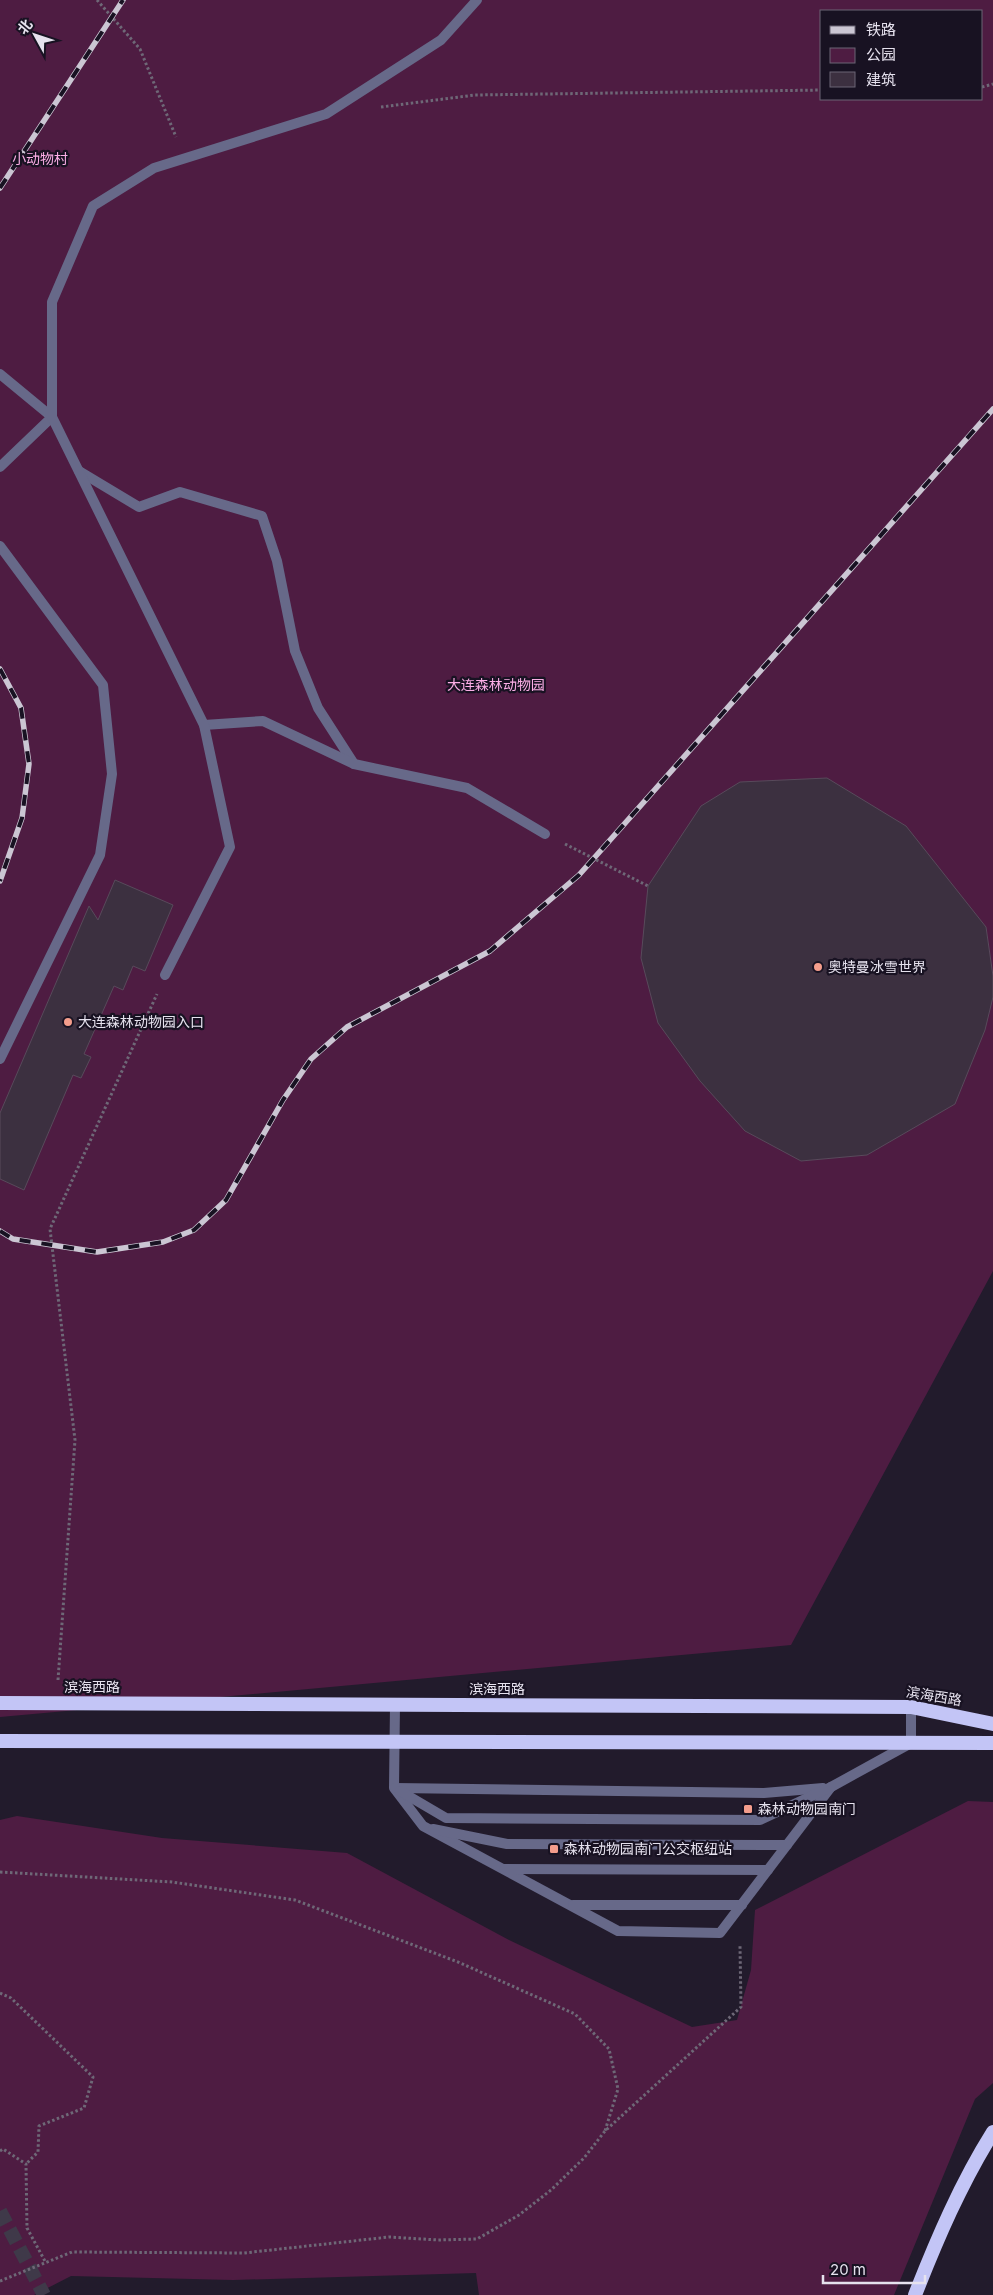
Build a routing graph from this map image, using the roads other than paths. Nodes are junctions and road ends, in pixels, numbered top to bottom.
1 (477, 0) edge
2 (0, 374) edge
3 (52, 417) junction
4 (0, 467) edge
5 (79, 471) junction
6 (0, 546) edge
7 (204, 725) junction
8 (354, 764) junction
9 (545, 834) road end
10 (165, 975) road end
11 (0, 1059) edge
12 (0, 1703) edge
13 (395, 1705) junction
14 (911, 1707) junction
15 (993, 1724) edge
16 (0, 1741) edge
17 (395, 1742) junction
18 (993, 1742) edge
19 (911, 1743) junction
20 (831, 1787) junction
21 (394, 1788) junction
22 (422, 1826) junction
23 (787, 1845) junction
24 (500, 1869) junction
25 (768, 1870) junction
26 (571, 1905) junction
27 (742, 1905) junction
28 (993, 2132) edge
29 (915, 2295) edge

1 - 3 lane
2 - 3 lane
3 - 4 lane
3 - 5 lane
5 - 7 lane
5 - 8 lane
6 - 11 lane
7 - 8 lane
7 - 10 lane
8 - 9 lane
12 - 13 highway, 滨海西路
13 - 14 highway, 滨海西路
13 - 17 lane
14 - 15 highway, 滨海西路
14 - 19 lane
16 - 17 highway
17 - 19 highway
17 - 21 lane
18 - 19 highway
19 - 20 lane
20 - 21 lane
20 - 21 lane
20 - 23 lane
21 - 22 lane
22 - 23 lane
22 - 24 lane
23 - 25 lane
24 - 25 lane
24 - 26 lane
25 - 27 lane
26 - 27 lane
26 - 27 lane
28 - 29 highway

